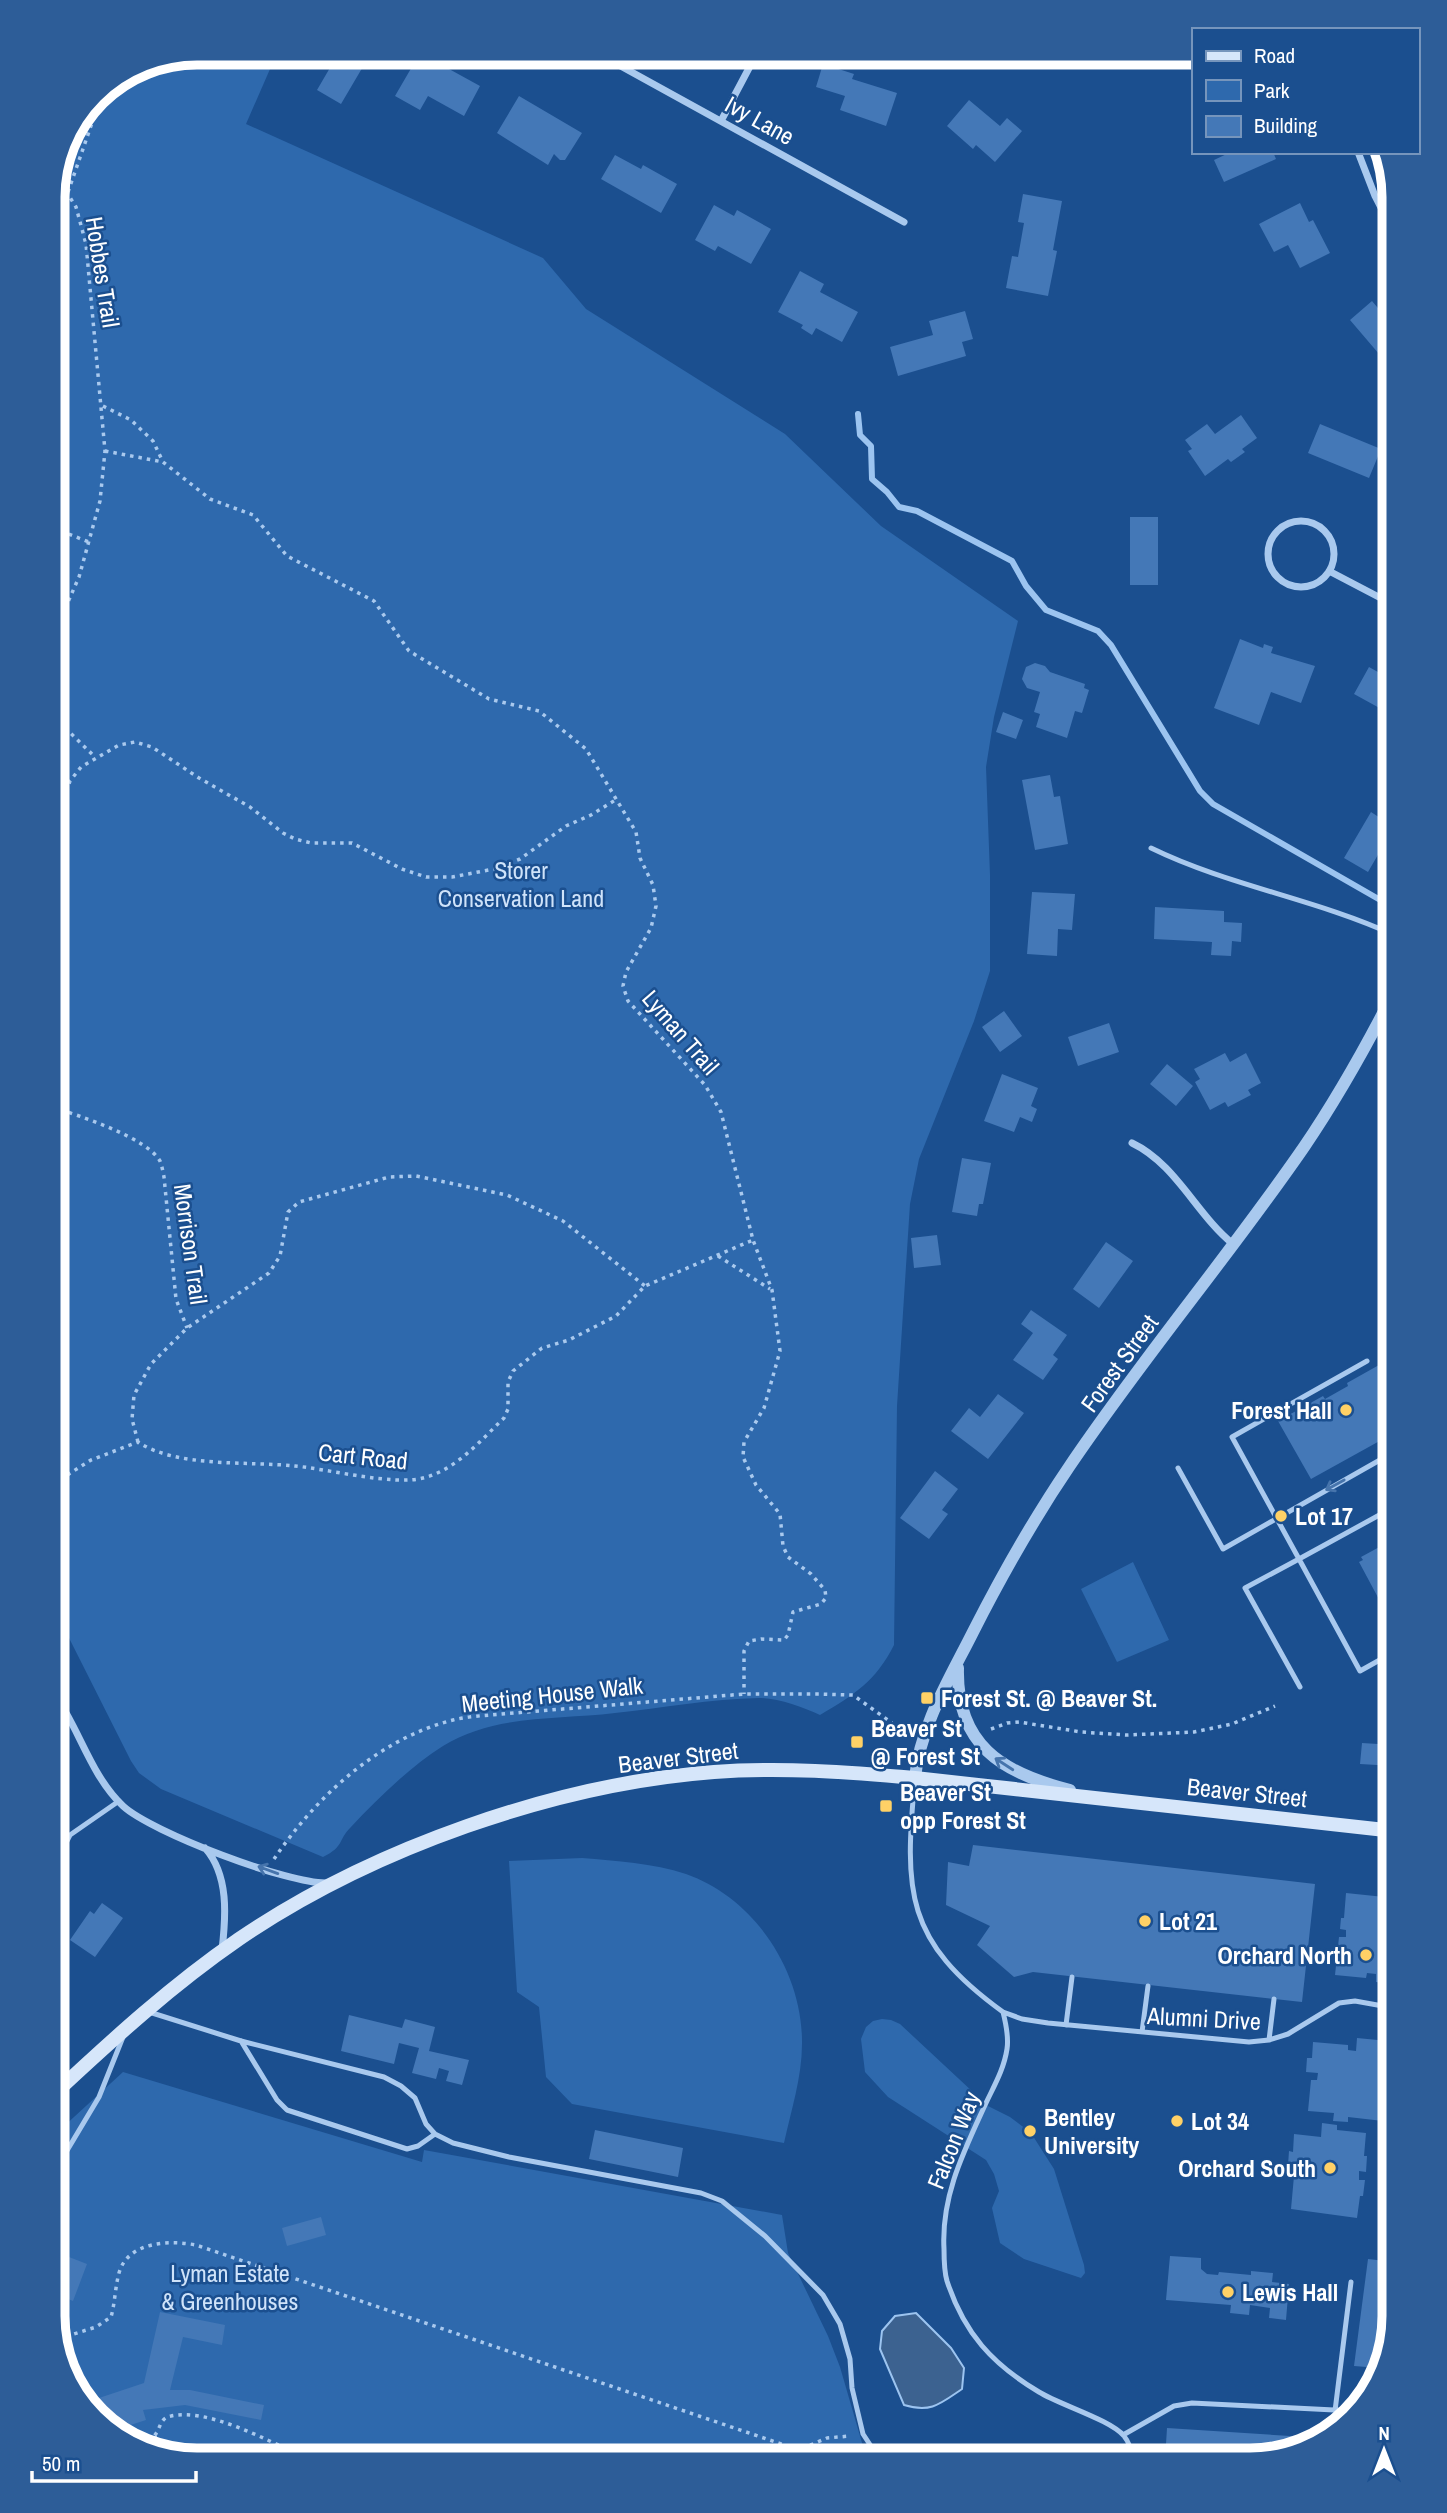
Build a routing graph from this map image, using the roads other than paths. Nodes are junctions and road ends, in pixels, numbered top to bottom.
1 (619, 65) edge
2 (751, 65) edge
3 (721, 121) junction
4 (1359, 154) edge
5 (1382, 209) edge
6 (904, 222) dead end
7 (1329, 571) junction
8 (1382, 598) edge
9 (1151, 848) dead end
10 (1382, 930) edge
11 (1382, 1016) edge
12 (1132, 1143) dead end
13 (1233, 1244) junction
14 (1367, 1361) dead end
15 (1382, 1459) edge
16 (1178, 1468) dead end
17 (1382, 1514) edge
18 (1277, 1519) junction
19 (1299, 1559) junction
20 (1382, 1659) edge
21 (958, 1662) junction
22 (1300, 1687) dead end
23 (65, 1715) edge
24 (915, 1778) junction
25 (118, 1801) junction
26 (1115, 1801) junction
27 (1382, 1830) edge
28 (65, 1844) edge
29 (204, 1847) junction
30 (334, 1883) junction
31 (222, 1951) junction
32 (1072, 1978) dead end
33 (1148, 1986) dead end
34 (1274, 1999) dead end
35 (1382, 2006) edge
36 (146, 2011) junction
37 (1003, 2012) junction
38 (1066, 2025) junction
39 (126, 2028) junction
40 (1142, 2032) junction
41 (1269, 2040) junction
42 (241, 2041) junction
43 (65, 2083) edge
44 (435, 2134) junction
45 (65, 2153) edge
46 (1351, 2282) dead end
47 (1335, 2411) junction
48 (1342, 2411) edge
49 (1123, 2435) junction
50 (872, 2448) edge
51 (1128, 2448) edge

1 - 3 street, Ivy Lane
2 - 3 street
3 - 6 street, Ivy Lane
4 - 5 street
7 - 7 street
7 - 8 street
9 - 10 lane
11 - 13 street, Forest Street
12 - 13 street
13 - 21 street, Forest Street
14 - 18 lane
15 -> 18 lane
16 - 18 lane
17 - 19 lane
18 - 19 lane
19 - 20 lane
19 - 22 lane
21 - 24 street, Forest Street
26 -> 21 street
23 - 25 street
24 - 26 main road, Beaver Street
24 - 30 main road, Beaver Street
24 - 37 lane
25 - 28 lane
25 - 29 street
26 - 27 main road, Beaver Street
30 -> 29 street
29 - 31 street
30 - 31 main road, Beaver Street
31 - 36 main road, Beaver Street
32 - 38 lane
33 - 40 lane
34 - 41 lane
35 - 41 lane, Alumni Drive
36 - 39 main road, Beaver Street
36 - 42 lane
37 - 38 lane, Alumni Drive
37 - 49 lane, Falcon Way
38 - 40 lane, Alumni Drive
39 - 43 main road, Beaver Street
39 - 45 lane
40 - 41 lane, Alumni Drive
42 - 44 lane
42 - 44 lane
44 - 50 lane
46 - 47 lane
47 - 48 lane
47 - 49 lane
49 - 51 lane

